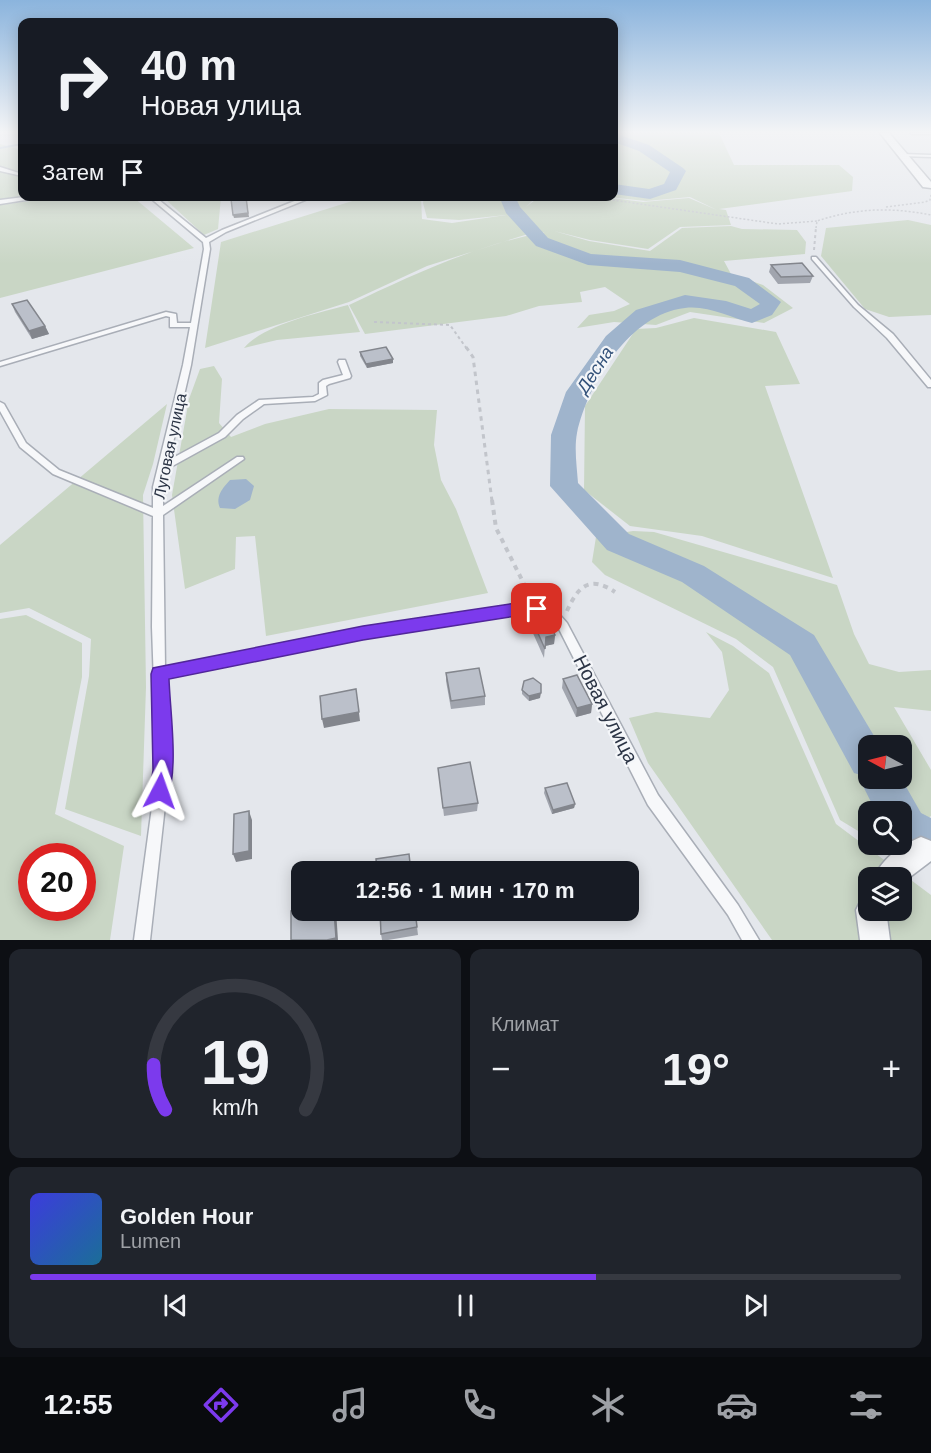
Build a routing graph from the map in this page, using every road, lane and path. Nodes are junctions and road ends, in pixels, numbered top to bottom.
1 (931, 195) edge
2 (18, 200) edge
3 (156, 201) edge
4 (300, 201) edge
5 (618, 201) edge
6 (0, 202) edge
7 (882, 208) junction
8 (931, 215) edge
9 (817, 221) junction
10 (206, 241) junction
11 (814, 258) joint
12 (374, 322) dead end
13 (194, 325) junction
14 (342, 362) dead end
15 (0, 364) edge
16 (931, 385) edge
17 (0, 404) edge
18 (240, 459) dead end
19 (164, 467) junction
20 (158, 514) junction
21 (615, 591) dead end
22 (537, 609) junction
23 (564, 627) junction
24 (159, 674) junction
25 (921, 851) dead end
26 (899, 867) edge
27 (872, 921) edge
28 (142, 940) edge
29 (751, 940) edge
30 (875, 940) edge

1 - 7 path
2 - 6 lane
3 - 10 lane
4 - 10 lane
5 - 9 path
7 - 8 path
7 - 9 path
9 - 11 path
10 - 13 lane, Луговая улица
11 - 16 lane
12 - 22 path
13 - 15 lane
13 - 19 lane, Луговая улица
14 - 19 lane
17 - 20 lane
18 - 20 lane
19 - 20 lane, Луговая улица
20 - 24 lane, Луговая улица
21 - 23 path
22 - 23 lane, Новая улица
22 - 24 lane
23 - 29 lane, Новая улица
24 - 28 lane
25 - 26 street
27 - 30 street

